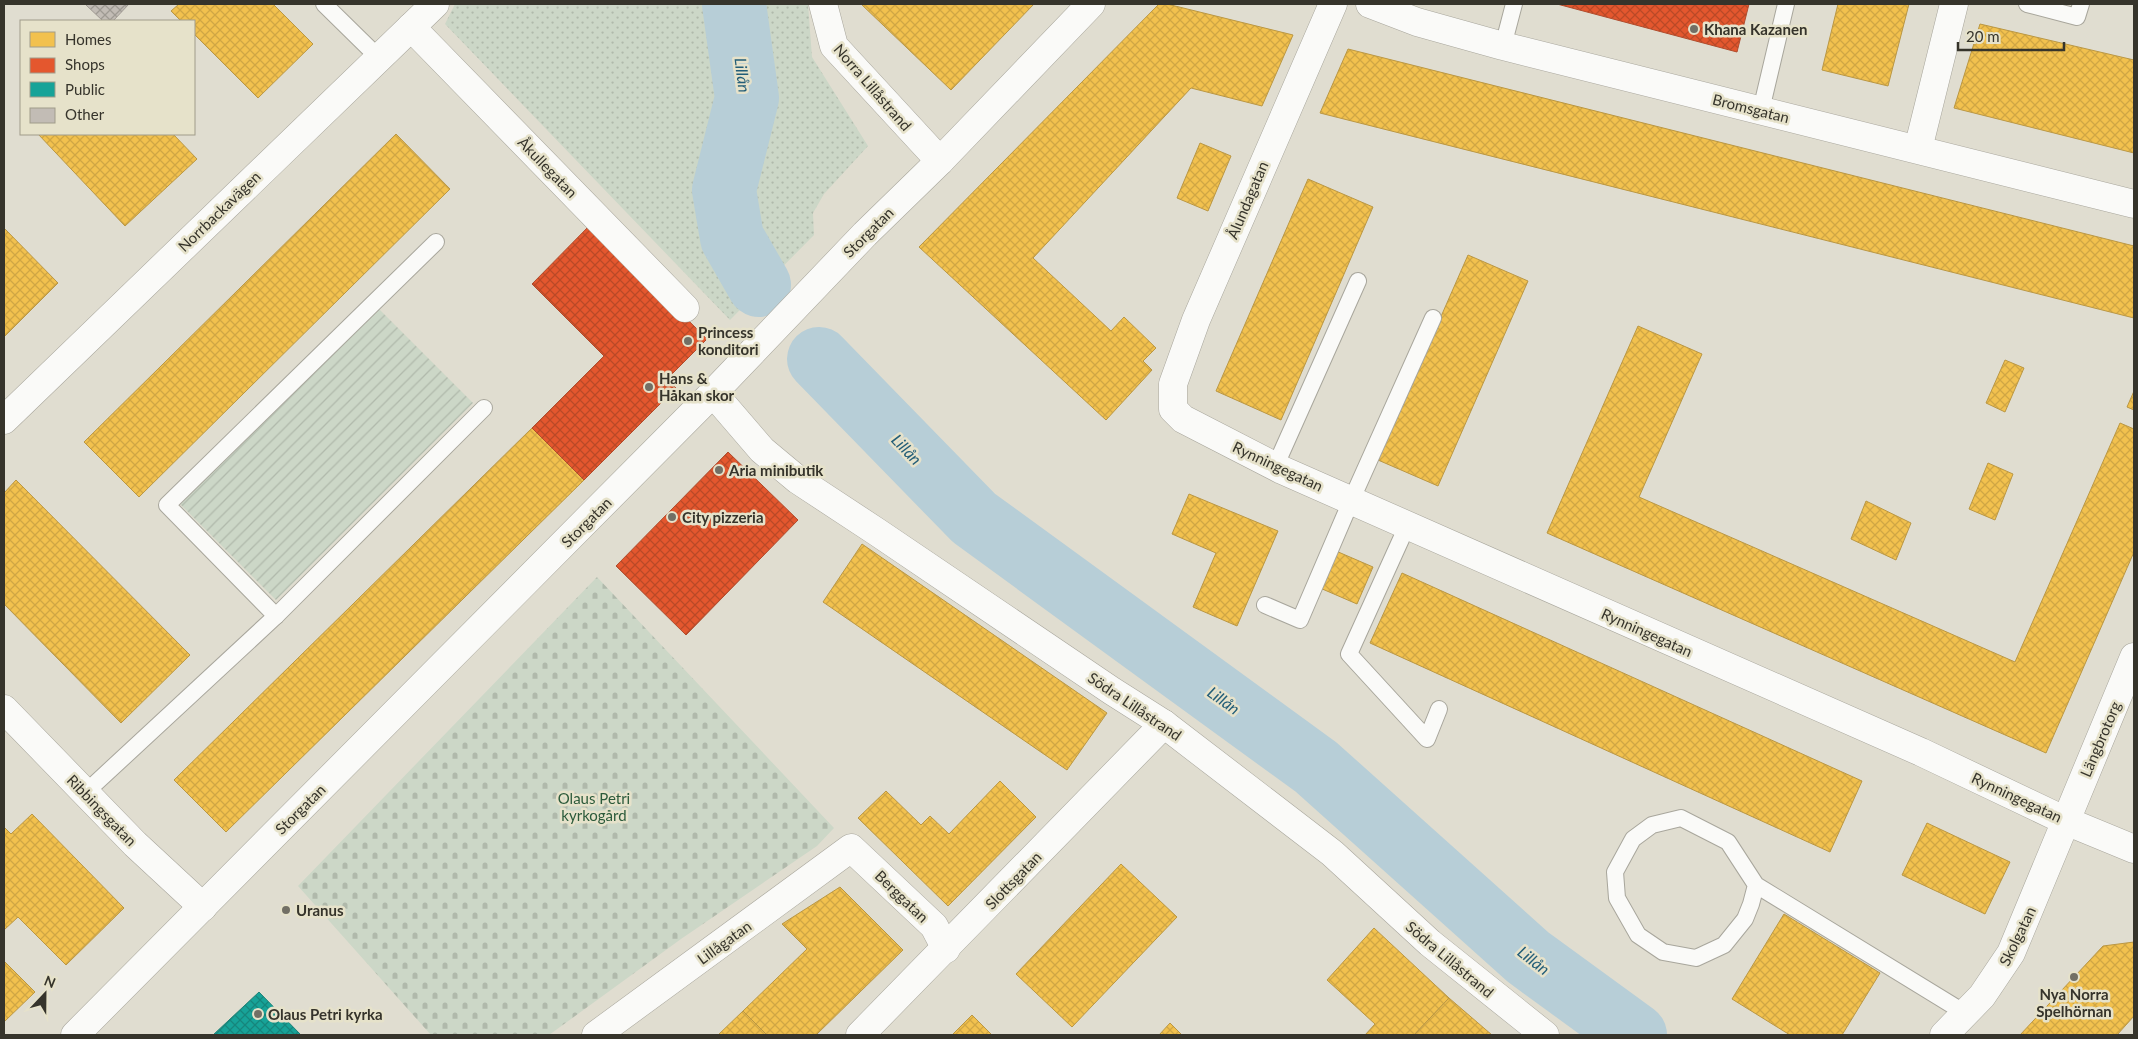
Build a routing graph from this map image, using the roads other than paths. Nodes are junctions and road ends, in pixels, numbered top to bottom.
1 (324, 4) edge
2 (435, 4) edge
3 (823, 4) edge
4 (1091, 4) edge
5 (1333, 4) edge
6 (1370, 4) edge
7 (1514, 4) edge
8 (1786, 4) edge
9 (1954, 4) edge
10 (2027, 4) edge
11 (2081, 4) edge
12 (411, 28) junction
13 (1503, 46) junction
14 (379, 58) junction
15 (1761, 110) junction
16 (1918, 149) junction
17 (940, 161) junction
18 (2134, 204) edge
19 (436, 242) dead end
20 (1358, 281) dead end
21 (685, 308) dead end
22 (1433, 318) dead end
23 (713, 393) junction
24 (1173, 400) joint
25 (484, 408) dead end
26 (4, 420) edge
27 (1275, 467) junction
28 (1351, 501) junction
29 (1407, 526) junction
30 (1264, 605) dead end
31 (276, 616) junction
32 (2134, 657) edge
33 (4, 709) edge
34 (1439, 709) dead end
35 (1164, 724) junction
36 (85, 793) junction
37 (2066, 821) junction
38 (851, 848) joint
39 (2134, 850) edge
40 (1756, 885) junction
41 (203, 907) junction
42 (946, 949) junction
43 (1965, 1013) junction
44 (75, 1035) edge
45 (596, 1035) edge
46 (860, 1035) edge
47 (1546, 1035) edge
48 (1944, 1035) edge

1 - 14 lane
2 - 12 street, Norrbackavägen
3 - 17 street, Norra Lillåstrand
4 - 17 street, Storgatan
5 - 24 street, Ålundagatan
6 - 13 street, Bromsgatan
7 - 13 lane
8 - 15 lane
9 - 16 street
10 - 11 lane
12 - 14 street, Norrbackavägen
12 - 21 street, Åkullegatan
13 - 15 street, Bromsgatan
14 - 26 street, Norrbackavägen
15 - 16 street, Bromsgatan
16 - 18 street, Bromsgatan
17 - 23 street, Storgatan
19 - 31 lane
20 - 27 lane
22 - 28 lane
23 - 35 street, Södra Lillåstrand
23 - 41 street, Storgatan
24 - 27 street, Rynningegatan
25 - 31 lane
27 - 28 street, Rynningegatan
28 - 29 street, Rynningegatan
28 - 30 lane
29 - 34 lane
29 - 37 street, Rynningegatan
31 - 36 lane
32 - 37 street, Längbrotorg
33 - 36 street, Ribbingsgatan
35 - 42 street, Slottsgatan
35 - 47 street, Södra Lillåstrand
36 - 41 street, Ribbingsgatan
37 - 39 street, Rynningegatan
37 - 43 street, Skolgatan
38 - 42 street, Berggatan
38 - 45 street, Lillågatan
40 - 40 lane
40 - 43 lane
41 - 44 street, Storgatan
42 - 46 street, Slottsgatan
43 - 48 street, Skolgatan

